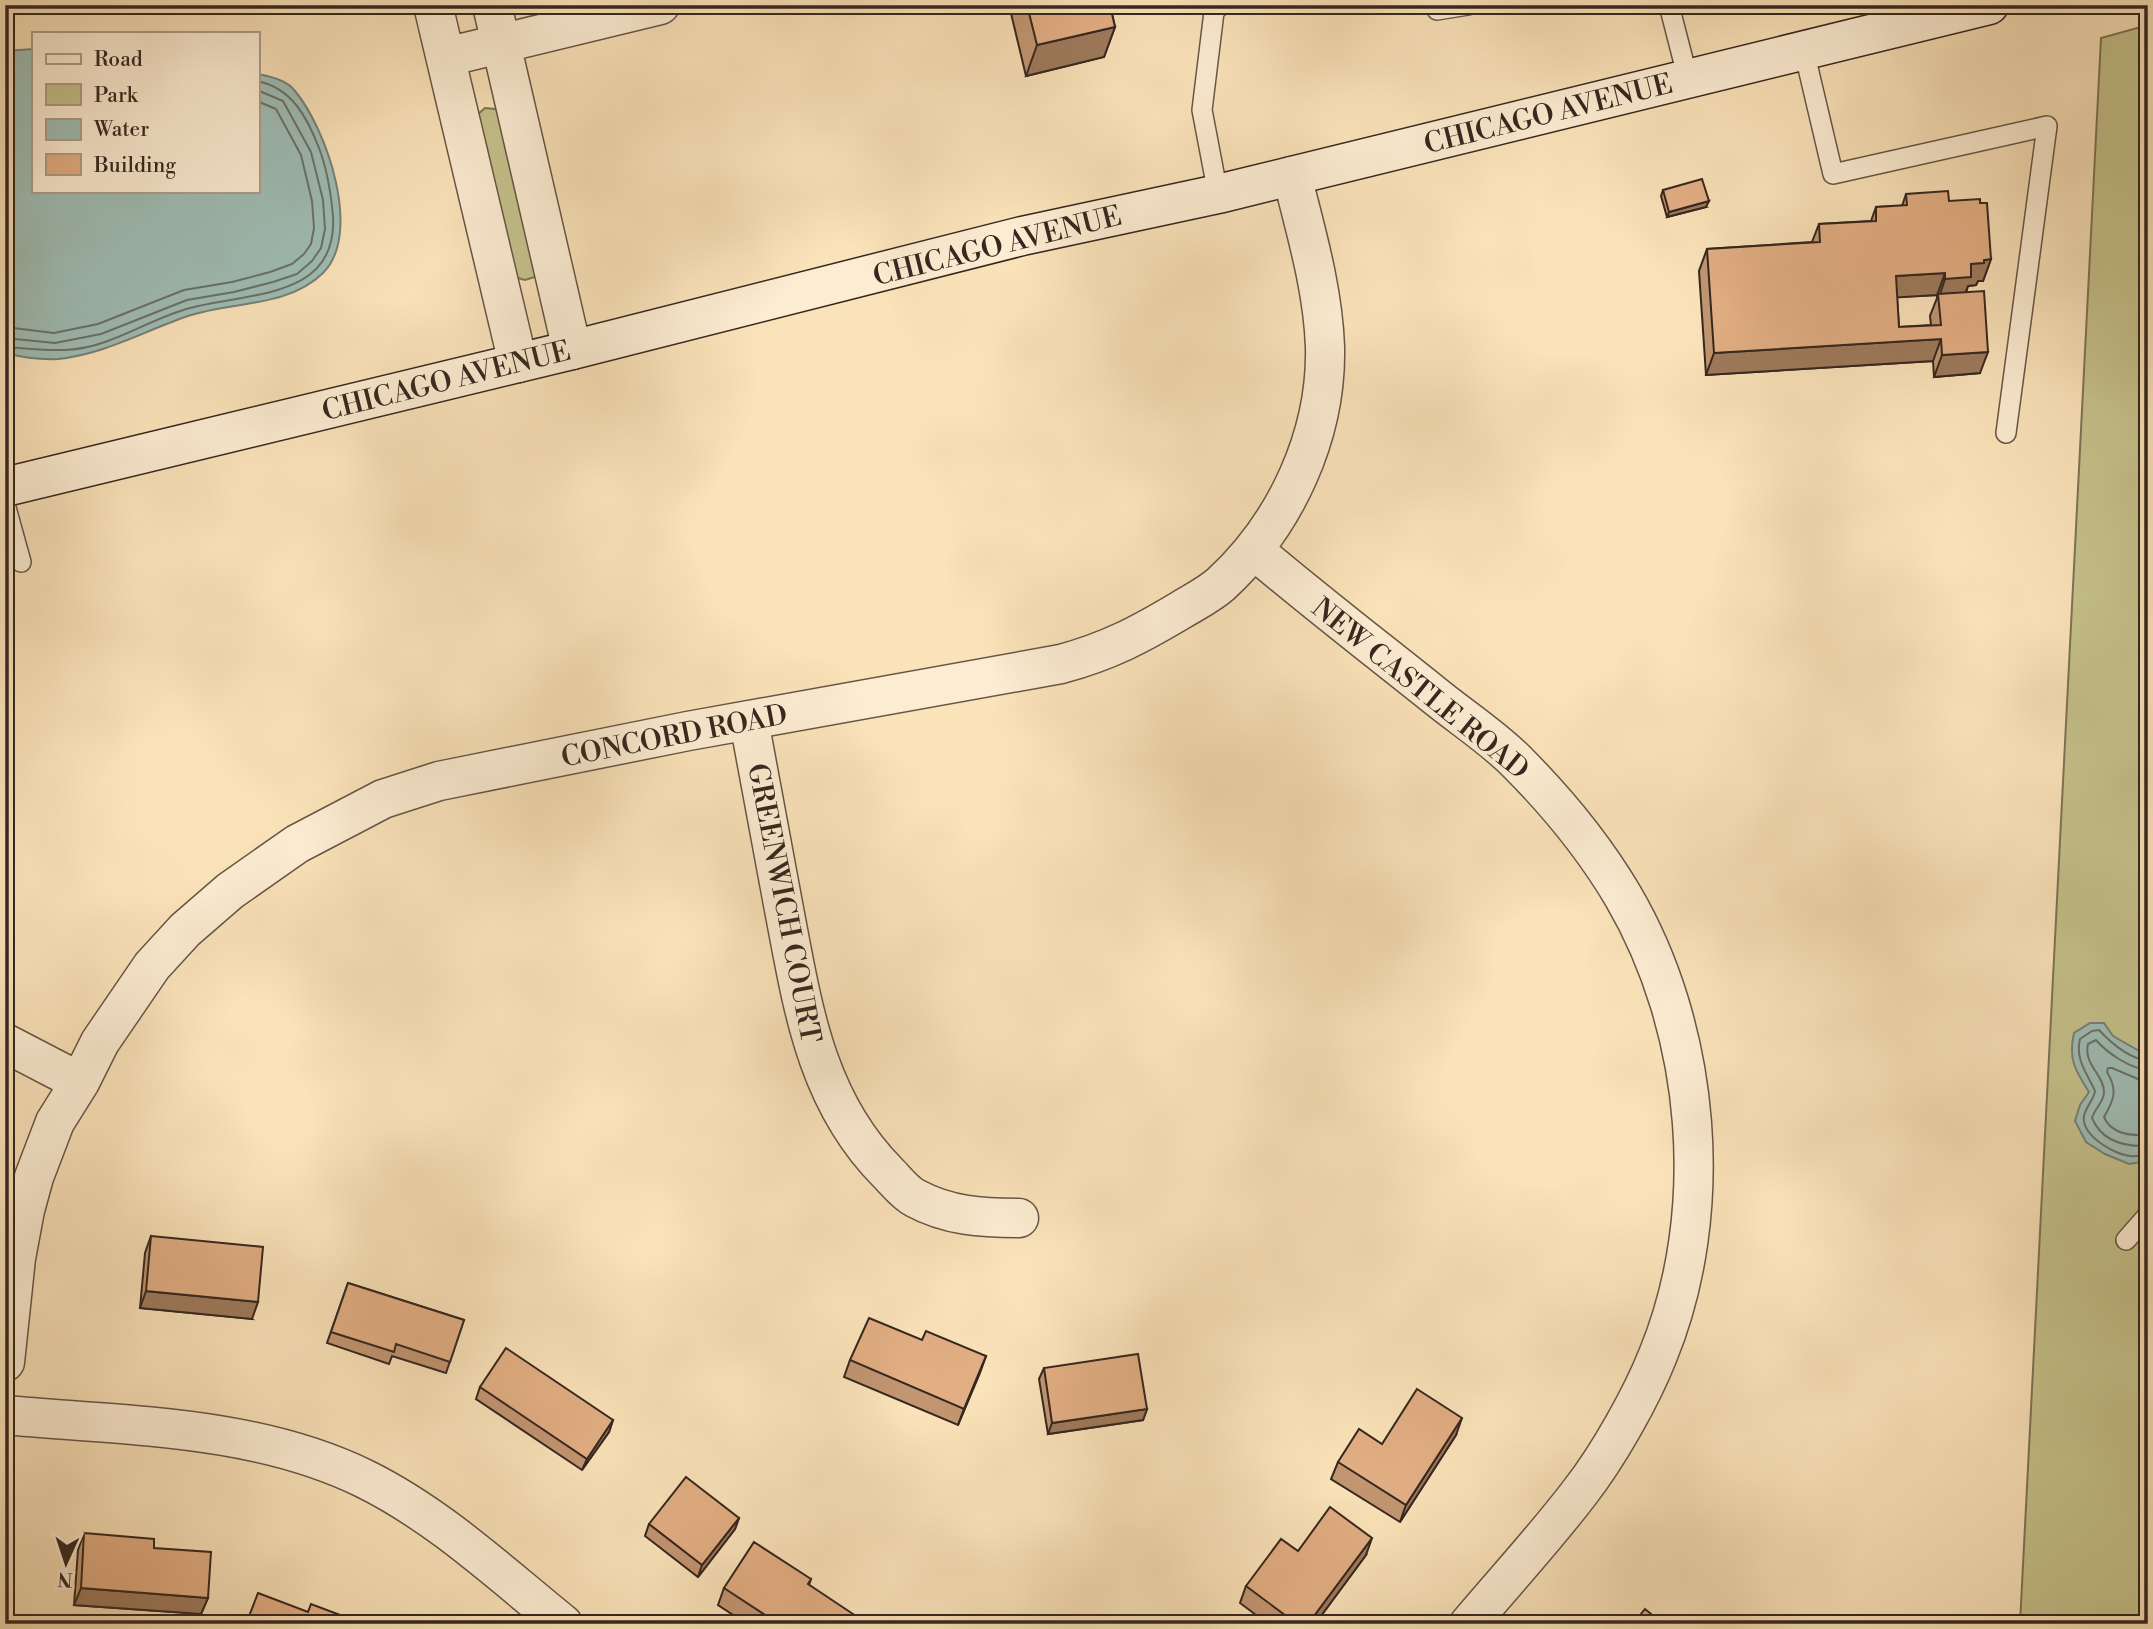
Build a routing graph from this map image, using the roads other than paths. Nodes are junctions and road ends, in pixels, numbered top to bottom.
1 (433, 5) edge
2 (492, 5) edge
3 (660, 5) edge
4 (1437, 5) edge
5 (1468, 5) edge
6 (1670, 5) edge
7 (1989, 5) edge
8 (1215, 7) edge
9 (501, 44) junction
10 (1804, 51) junction
11 (446, 57) junction
12 (1688, 79) junction
13 (1292, 176) junction
14 (1218, 194) junction
15 (572, 350) junction
16 (518, 363) junction
17 (2006, 433) dead end
18 (5, 487) edge
19 (5, 503) edge
20 (1254, 551) junction
21 (21, 562) dead end
22 (749, 721) junction
23 (5, 1043) edge
24 (80, 1082) junction
25 (2148, 1215) edge
26 (1018, 1218) dead end
27 (2126, 1240) dead end
28 (5, 1362) edge
29 (5, 1416) edge
30 (563, 1624) edge
31 (1469, 1624) edge

1 - 11 street
2 - 9 street
3 - 9 street
4 - 5 lane
6 - 12 lane
7 - 10 street, CHICAGO AVENUE
8 - 14 lane
9 - 11 street
9 - 15 street
10 - 12 street, CHICAGO AVENUE
10 - 17 lane
11 - 16 street
12 - 13 street, CHICAGO AVENUE
13 - 14 street, CHICAGO AVENUE
13 - 20 street, CONCORD ROAD
14 - 15 street, CHICAGO AVENUE
15 - 16 street, CHICAGO AVENUE
16 - 18 street, CHICAGO AVENUE
19 - 21 lane
20 - 22 street, CONCORD ROAD
20 - 31 street, NEW CASTLE ROAD
22 - 24 street, CONCORD ROAD
22 - 26 street, GREENWICH COURT
23 - 24 street
24 - 28 street, CONCORD ROAD
25 - 27 lane
29 - 30 street

